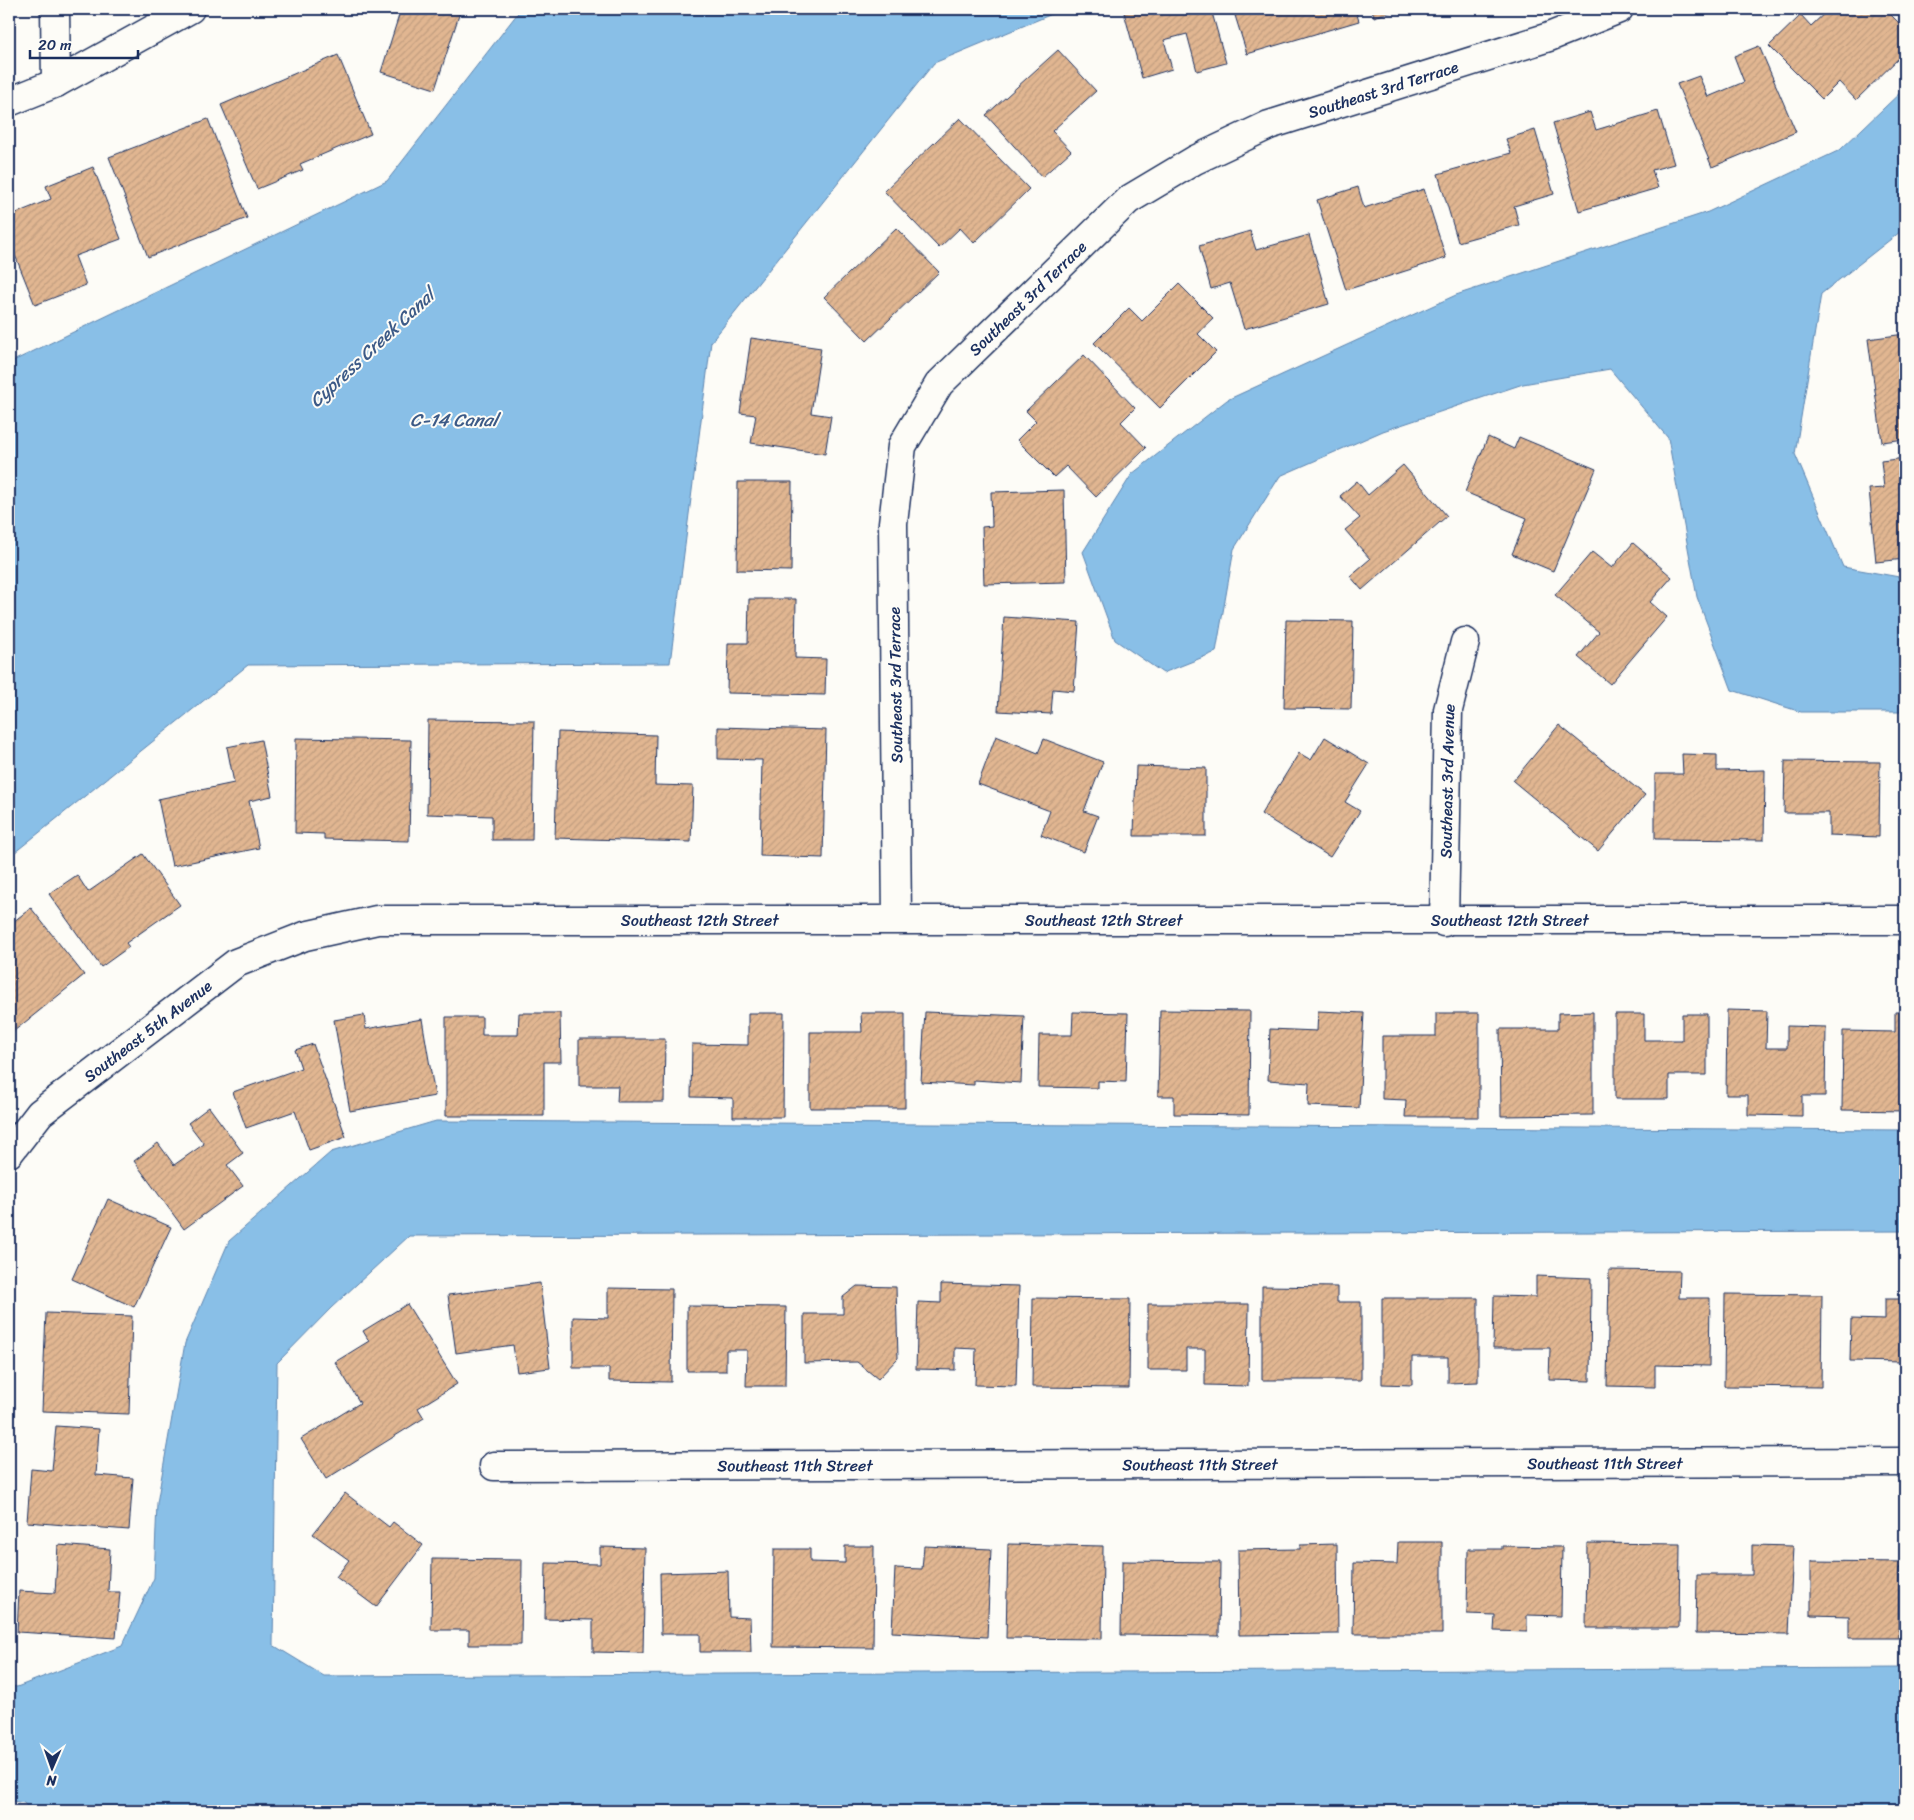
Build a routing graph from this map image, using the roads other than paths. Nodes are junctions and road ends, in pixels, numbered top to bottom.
1 (55, 9) edge
2 (190, 9) edge
3 (1619, 9) edge
4 (56, 83) junction
5 (9, 102) edge
6 (1465, 642) dead end
7 (897, 919) junction
8 (1905, 920) edge
9 (1444, 922) junction
10 (305, 936) joint
11 (9, 1153) edge
12 (1905, 1462) edge
13 (494, 1466) dead end

1 - 4 street
2 - 4 street
3 - 7 street, Southeast 3rd Terrace
4 - 5 street
6 - 9 street, Southeast 3rd Avenue
7 - 9 street, Southeast 12th Street
7 - 10 street, Southeast 12th Street
8 - 9 street, Southeast 12th Street
10 - 11 street, Southeast 5th Avenue
12 - 13 street, Southeast 11th Street

